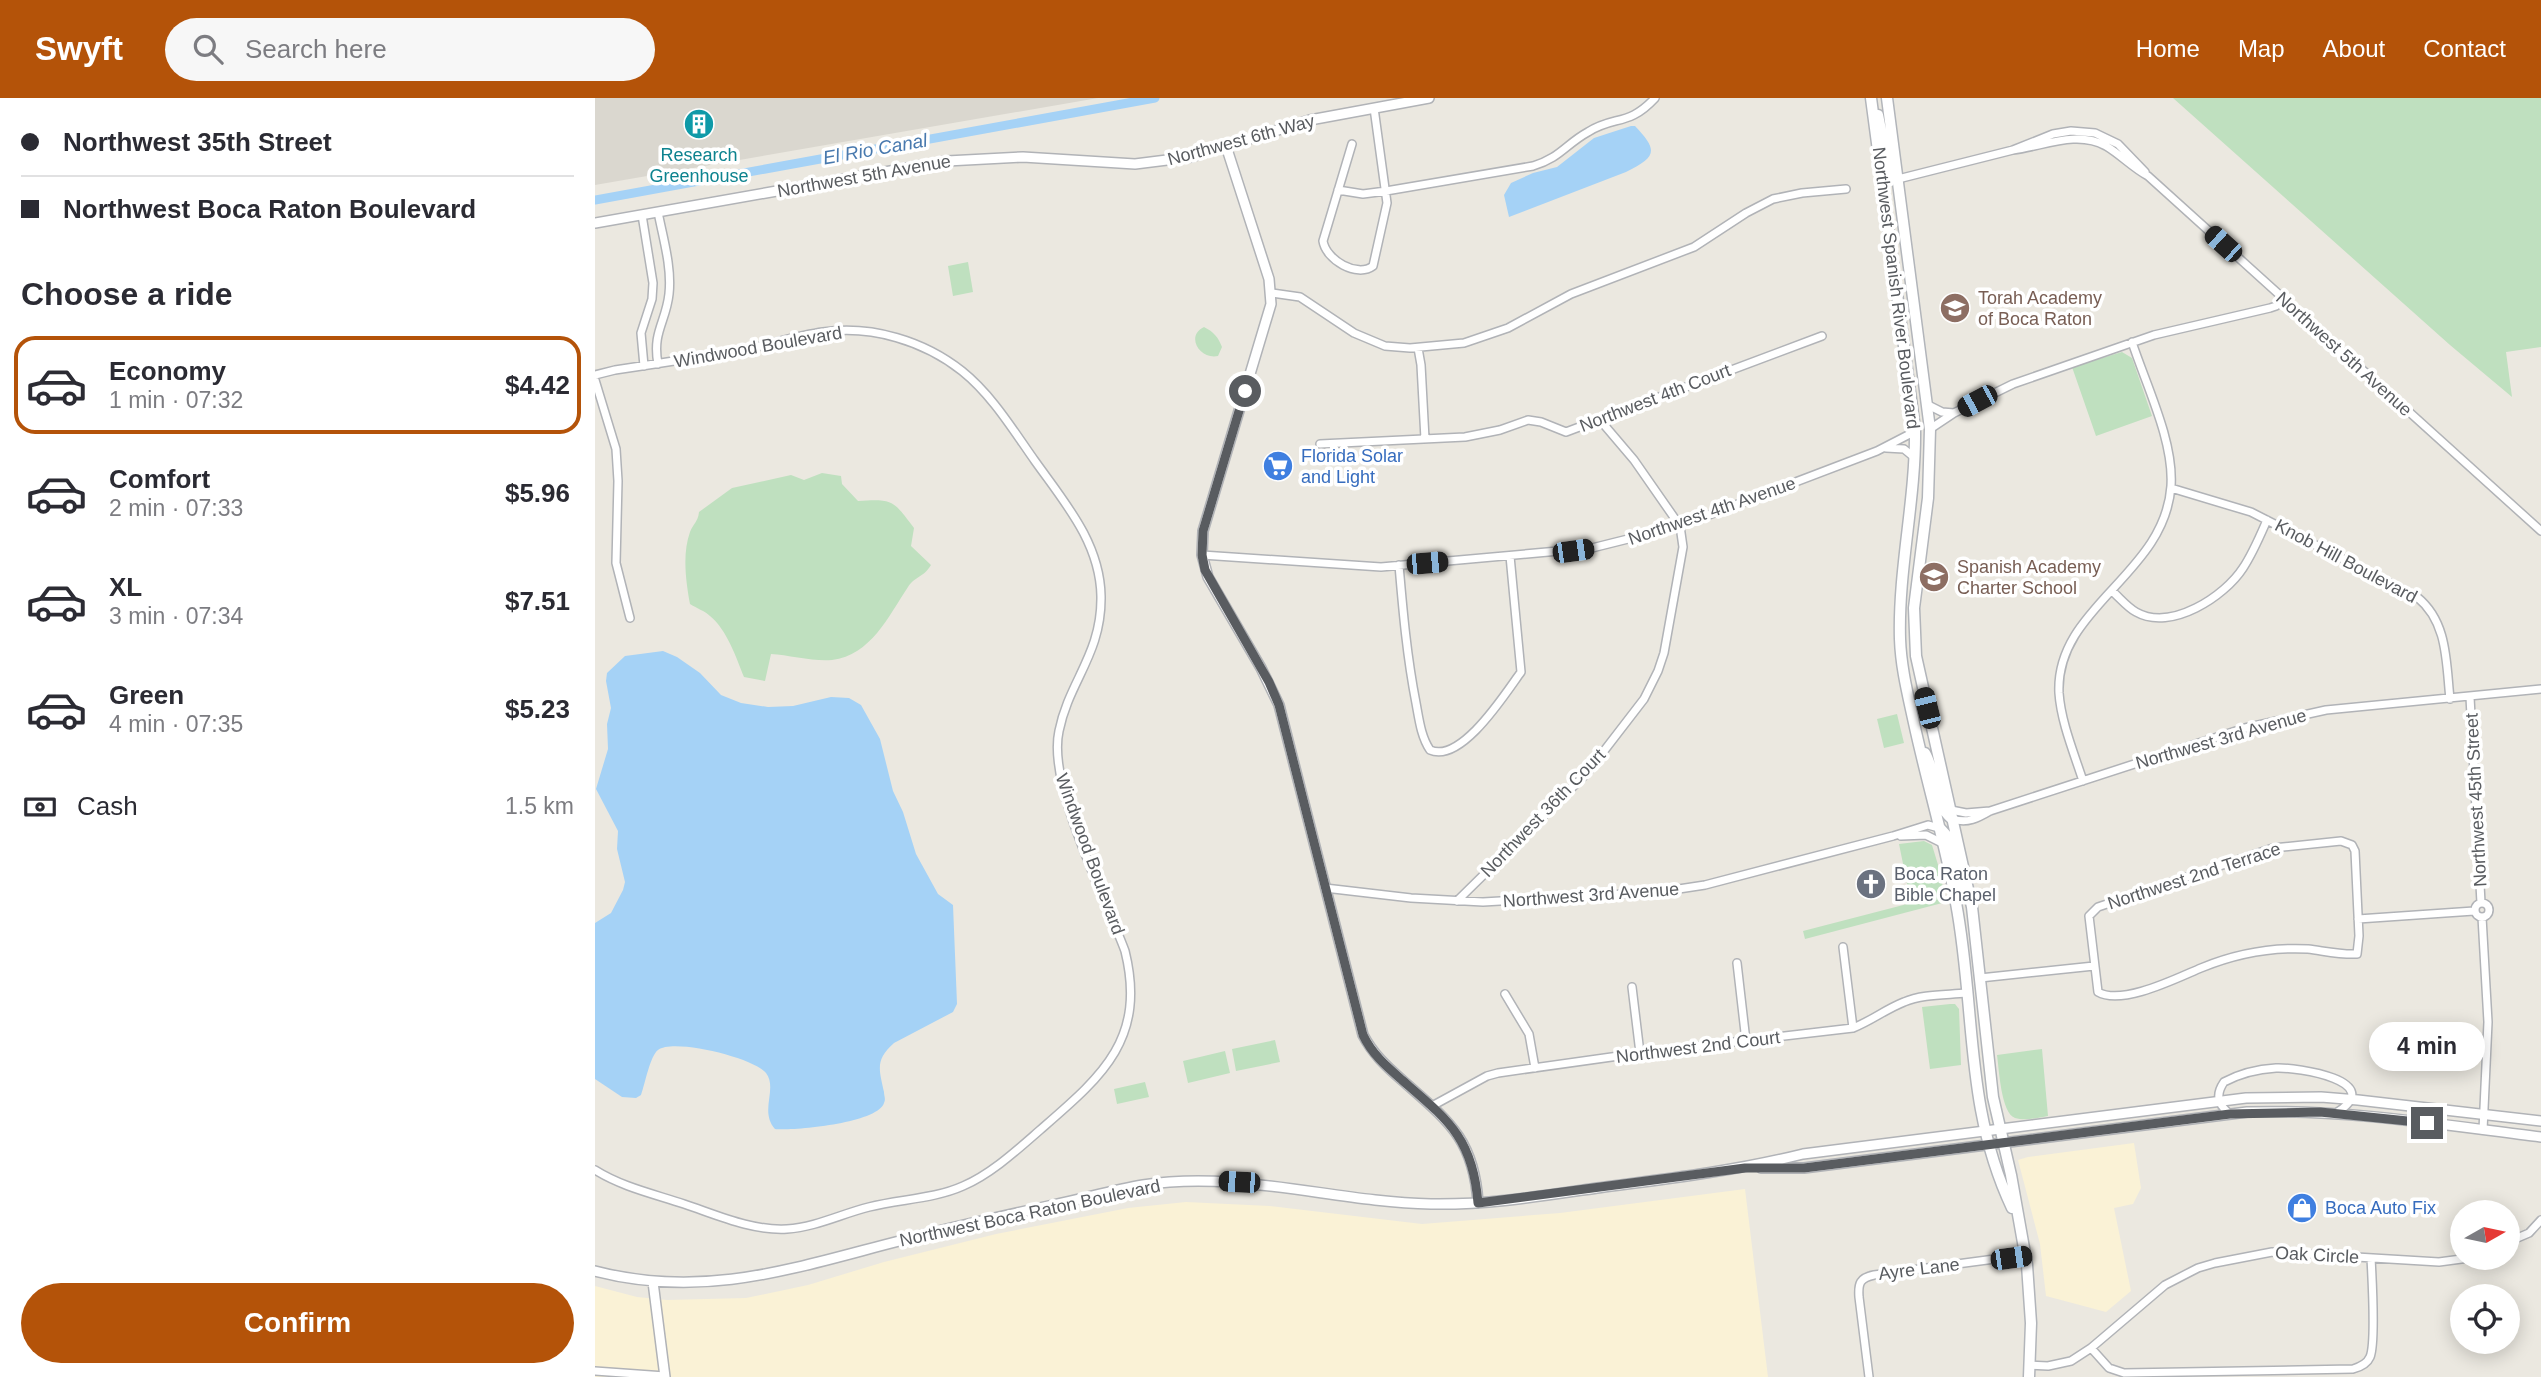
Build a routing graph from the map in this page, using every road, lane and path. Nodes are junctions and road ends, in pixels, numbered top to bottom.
1 (1429, 98) edge
2 (1655, 98) edge
3 (1872, 98) edge
4 (1887, 98) edge
5 (1374, 108) junction
6 (1352, 144) dead end
7 (1226, 146) junction
8 (1135, 164) joint
9 (1898, 179) junction
10 (1846, 189) dead end
11 (1338, 190) junction
12 (1386, 191) junction
13 (658, 212) junction
14 (642, 215) junction
15 (595, 223) edge
16 (653, 291) junction
17 (669, 292) junction
18 (1272, 293) junction
19 (2283, 299) junction
20 (1822, 336) dead end
21 (2131, 342) junction
22 (1418, 348) junction
23 (658, 363) junction
24 (645, 366) junction
25 (595, 378) edge
26 (1928, 405) junction
27 (1954, 413) junction
28 (1600, 420) junction
29 (1915, 429) junction
30 (1930, 429) junction
31 (1425, 439) junction
32 (1320, 444) dead end
33 (1882, 449) junction
34 (1915, 458) junction
35 (2171, 488) junction
36 (2267, 520) junction
37 (1680, 526) junction
38 (2541, 531) edge
39 (1202, 555) junction
40 (1510, 556) junction
41 (1399, 565) junction
42 (2112, 591) junction
43 (630, 618) dead end
44 (1901, 653) junction
45 (2541, 689) edge
46 (2470, 697) junction
47 (2450, 699) junction
48 (1931, 727) junction
49 (1918, 741) junction
50 (2083, 781) junction
51 (1952, 815) junction
52 (1939, 828) junction
53 (1893, 836) junction
54 (1942, 843) junction
55 (1325, 888) junction
56 (1457, 901) junction
57 (2481, 903) junction
58 (1972, 907) junction
59 (2475, 911) junction
60 (2482, 917) junction
61 (2358, 919) junction
62 (1843, 947) dead end
63 (1737, 963) dead end
64 (2094, 966) junction
65 (1980, 978) junction
66 (1632, 987) dead end
67 (1966, 993) junction
68 (1505, 994) dead end
69 (1853, 1028) junction
70 (1746, 1041) junction
71 (1640, 1053) junction
72 (1535, 1068) junction
73 (2350, 1099) junction
74 (2218, 1100) junction
75 (1432, 1106) junction
76 (2336, 1113) junction
77 (2230, 1114) junction
78 (2483, 1115) junction
79 (2541, 1121) edge
80 (1999, 1130) junction
81 (2483, 1130) junction
82 (1984, 1131) junction
83 (2541, 1137) edge
84 (2002, 1144) junction
85 (1988, 1146) junction
86 (1745, 1168) junction
87 (595, 1170) edge
88 (1478, 1203) junction
89 (2018, 1220) junction
90 (2541, 1220) edge
91 (2520, 1237) edge
92 (2025, 1255) junction
93 (2371, 1258) junction
94 (2450, 1261) edge
95 (595, 1271) edge
96 (653, 1282) junction
97 (2091, 1348) junction
98 (2029, 1365) junction
99 (595, 1371) edge
100 (665, 1376) edge
101 (1869, 1377) edge
102 (2029, 1377) edge

1 - 5 street, Northwest 6th Way
2 - 12 street
3 - 9 main road
3 - 29 main road, Northwest Spanish River Boulevard
4 - 9 main road, Northwest Spanish River Boulevard
5 - 7 street, Northwest 6th Way
5 - 12 street
6 - 11 street
7 - 8 street, Northwest 6th Way
7 - 18 street
8 - 13 street, Northwest 5th Avenue
9 - 19 street, Northwest 5th Avenue
9 - 26 main road, Northwest Spanish River Boulevard
10 - 22 street
11 - 12 street
11 - 12 street
13 - 14 street, Northwest 5th Avenue
13 - 17 street
14 - 15 street, Northwest 5th Avenue
14 - 16 street
16 - 17 street
16 - 24 street
17 - 23 street
18 - 22 street
18 - 39 street
19 - 21 street
19 - 38 street, Northwest 5th Avenue
20 - 28 street, Northwest 4th Court
21 - 27 street
21 - 35 street
22 - 31 street
23 - 24 street, Windwood Boulevard
23 - 87 street, Windwood Boulevard
24 - 25 street, Windwood Boulevard
25 - 43 street
26 - 27 street
26 - 30 main road, Northwest Spanish River Boulevard
27 - 30 street
28 - 31 street, Northwest 4th Court
28 - 37 street
29 - 33 street, Northwest 4th Avenue
29 - 34 main road, Northwest Spanish River Boulevard
30 - 48 main road, Northwest Spanish River Boulevard
31 - 32 street, Northwest 4th Court
33 - 34 street
33 - 37 street, Northwest 4th Avenue
34 - 44 main road, Northwest Spanish River Boulevard
35 - 36 street, Knob Hill Boulevard
35 - 42 street
36 - 42 street
36 - 47 street, Knob Hill Boulevard
37 - 40 street, Northwest 4th Avenue
37 - 56 street, Northwest 36th Court
39 - 41 street, Northwest 4th Avenue
39 - 55 street
40 - 41 street, Northwest 4th Avenue
40 - 41 street
42 - 50 street
44 - 48 main road
44 - 49 main road, Northwest Spanish River Boulevard
45 - 46 street, Northwest 3rd Avenue
46 - 47 street, Northwest 3rd Avenue
46 - 57 street, Northwest 45th Street
47 - 50 street, Northwest 3rd Avenue
48 - 51 main road, Northwest Spanish River Boulevard
49 - 51 main road
49 - 52 main road, Northwest Spanish River Boulevard
50 - 51 street, Northwest 3rd Avenue
51 - 58 main road, Northwest Spanish River Boulevard
52 - 53 street, Northwest 3rd Avenue
52 - 54 main road, Northwest Spanish River Boulevard
52 - 58 main road
53 - 54 street, Northwest 3rd Avenue
53 - 56 street, Northwest 3rd Avenue
54 - 67 main road, Northwest Spanish River Boulevard
55 - 56 street, Northwest 3rd Avenue
55 - 75 street
57 - 59 street
57 - 60 street
58 - 65 main road, Northwest Spanish River Boulevard
59 - 60 street
59 - 61 street
60 - 78 street
61 - 64 street, Northwest 2nd Terrace
61 - 64 street, Northwest 2nd Terrace
62 - 69 street
63 - 70 street
64 - 65 street
65 - 80 main road, Northwest Spanish River Boulevard
66 - 71 street
67 - 69 street, Northwest 2nd Court
67 - 82 main road, Northwest Spanish River Boulevard
68 - 72 street
69 - 70 street, Northwest 2nd Court
70 - 71 street, Northwest 2nd Court
71 - 72 street, Northwest 2nd Court
72 - 75 street, Northwest 2nd Court
73 - 74 street, Northwest Boca Raton Boulevard
73 - 74 street
73 - 76 street
73 - 78 street, Northwest Boca Raton Boulevard
74 - 77 street
74 - 80 street, Northwest Boca Raton Boulevard
75 - 88 street
76 - 77 street, Northwest Boca Raton Boulevard
76 - 81 street, Northwest Boca Raton Boulevard
77 - 84 street, Northwest Boca Raton Boulevard
78 - 79 street, Northwest Boca Raton Boulevard
78 - 81 street
80 - 82 street, Northwest Boca Raton Boulevard
80 - 84 main road, Northwest Spanish River Boulevard
81 - 83 street, Northwest Boca Raton Boulevard
82 - 85 main road, Northwest Spanish River Boulevard
82 - 86 street, Northwest Boca Raton Boulevard
84 - 85 street, Northwest Boca Raton Boulevard
84 - 89 main road, Northwest Spanish River Boulevard
85 - 86 street, Northwest Boca Raton Boulevard
85 - 89 main road, Northwest Spanish River Boulevard
86 - 88 street, Northwest Boca Raton Boulevard
88 - 96 street, Northwest Boca Raton Boulevard
89 - 92 main road, Northwest Spanish River Boulevard
90 - 91 street
92 - 98 main road, Northwest Spanish River Boulevard
92 - 101 street, Ayre Lane
93 - 94 street, Oak Circle
93 - 97 street, Oak Circle
93 - 97 street
95 - 96 street, Northwest Boca Raton Boulevard
96 - 100 street
97 - 98 street, Oak Circle
98 - 102 main road, Northwest Spanish River Boulevard
99 - 100 street

